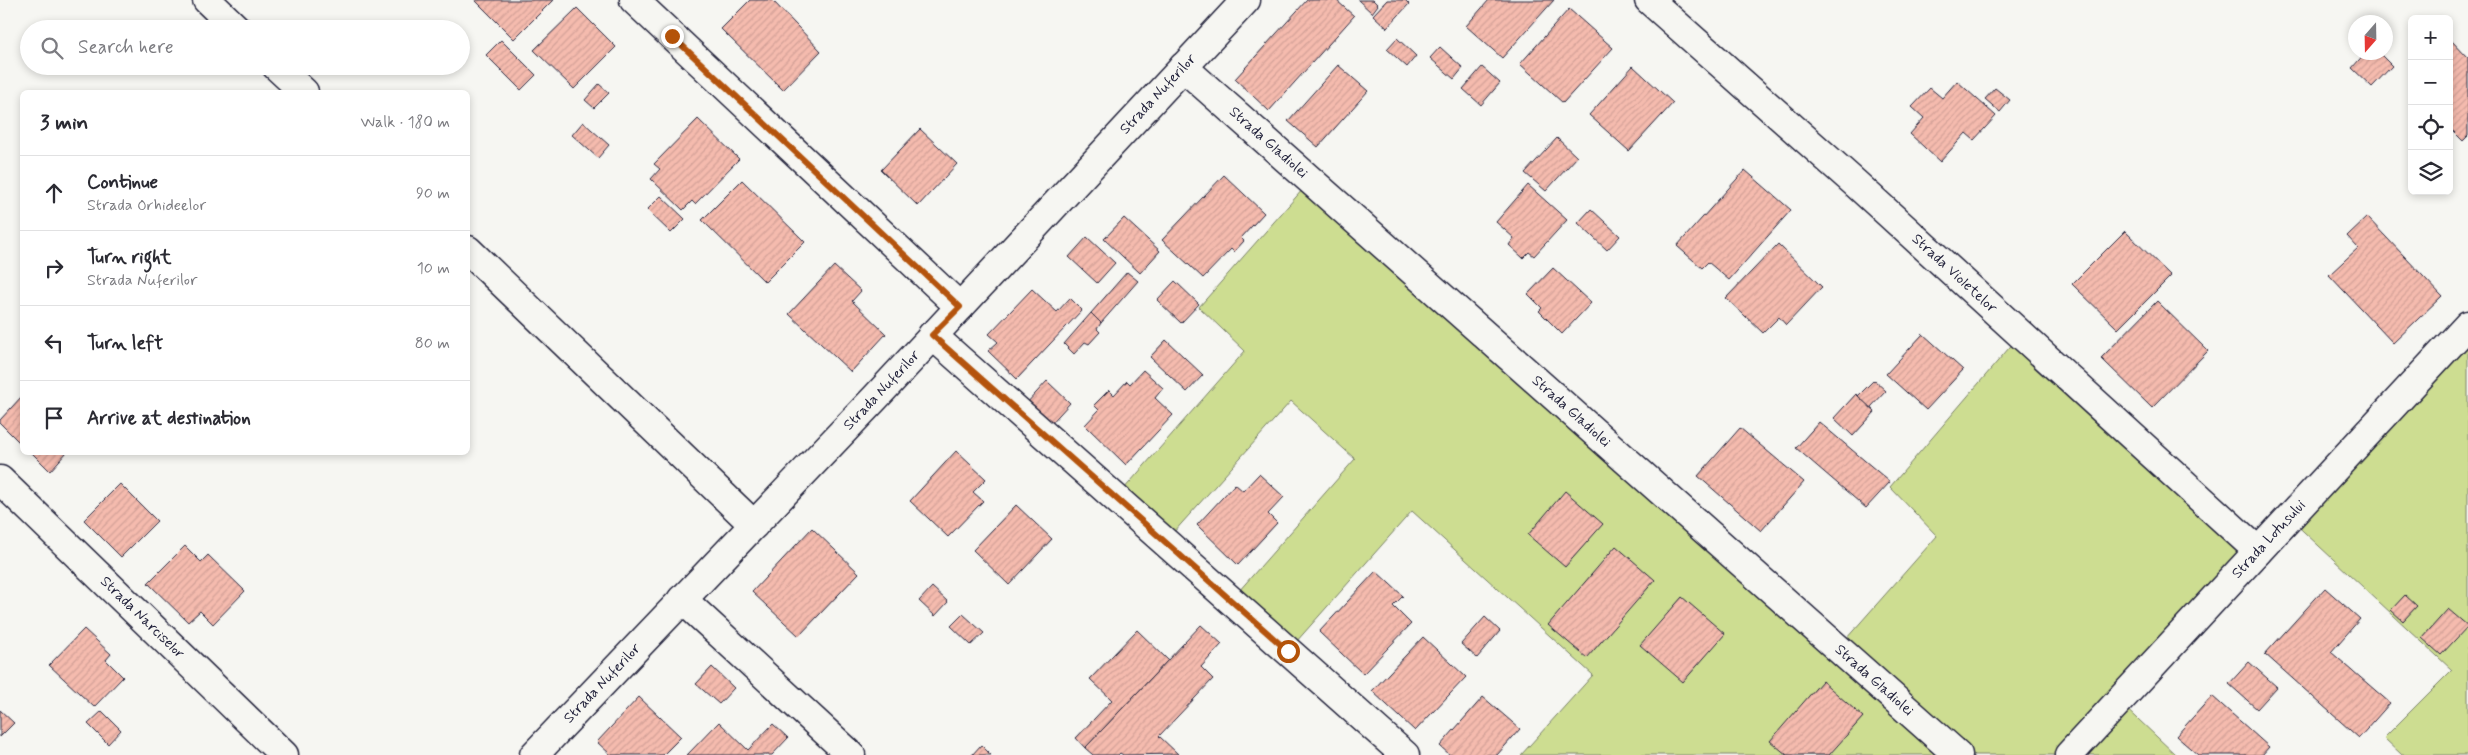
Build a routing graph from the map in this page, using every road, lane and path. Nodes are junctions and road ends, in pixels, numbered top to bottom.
1 (207, 0) edge
2 (634, 0) edge
3 (1246, 0) edge
4 (1648, 0) edge
5 (228, 20) edge
6 (1183, 67) junction
7 (286, 75) edge
8 (302, 90) edge
9 (470, 252) edge
10 (960, 307) junction
11 (2468, 324) edge
12 (932, 335) junction
13 (0, 480) edge
14 (754, 524) junction
15 (2258, 551) junction
16 (682, 599) junction
17 (538, 754) edge
18 (284, 755) edge
19 (851, 755) edge
20 (1405, 755) edge
21 (1958, 755) edge
22 (2069, 755) edge

1 - 5 street
2 - 10 street
3 - 6 street, Strada Nuferilor
4 - 15 street, Strada Violetelor
6 - 10 street, Strada Nuferilor
6 - 21 street, Strada Gladiolei
7 - 8 street
9 - 14 street
10 - 12 street, Strada Nuferilor
11 - 15 street, Strada Lotusului
12 - 14 street, Strada Nuferilor
12 - 20 street
13 - 18 street, Strada Narciselor
14 - 16 street, Strada Nuferilor
15 - 22 street, Strada Lotusului
16 - 17 street, Strada Nuferilor
16 - 19 street

